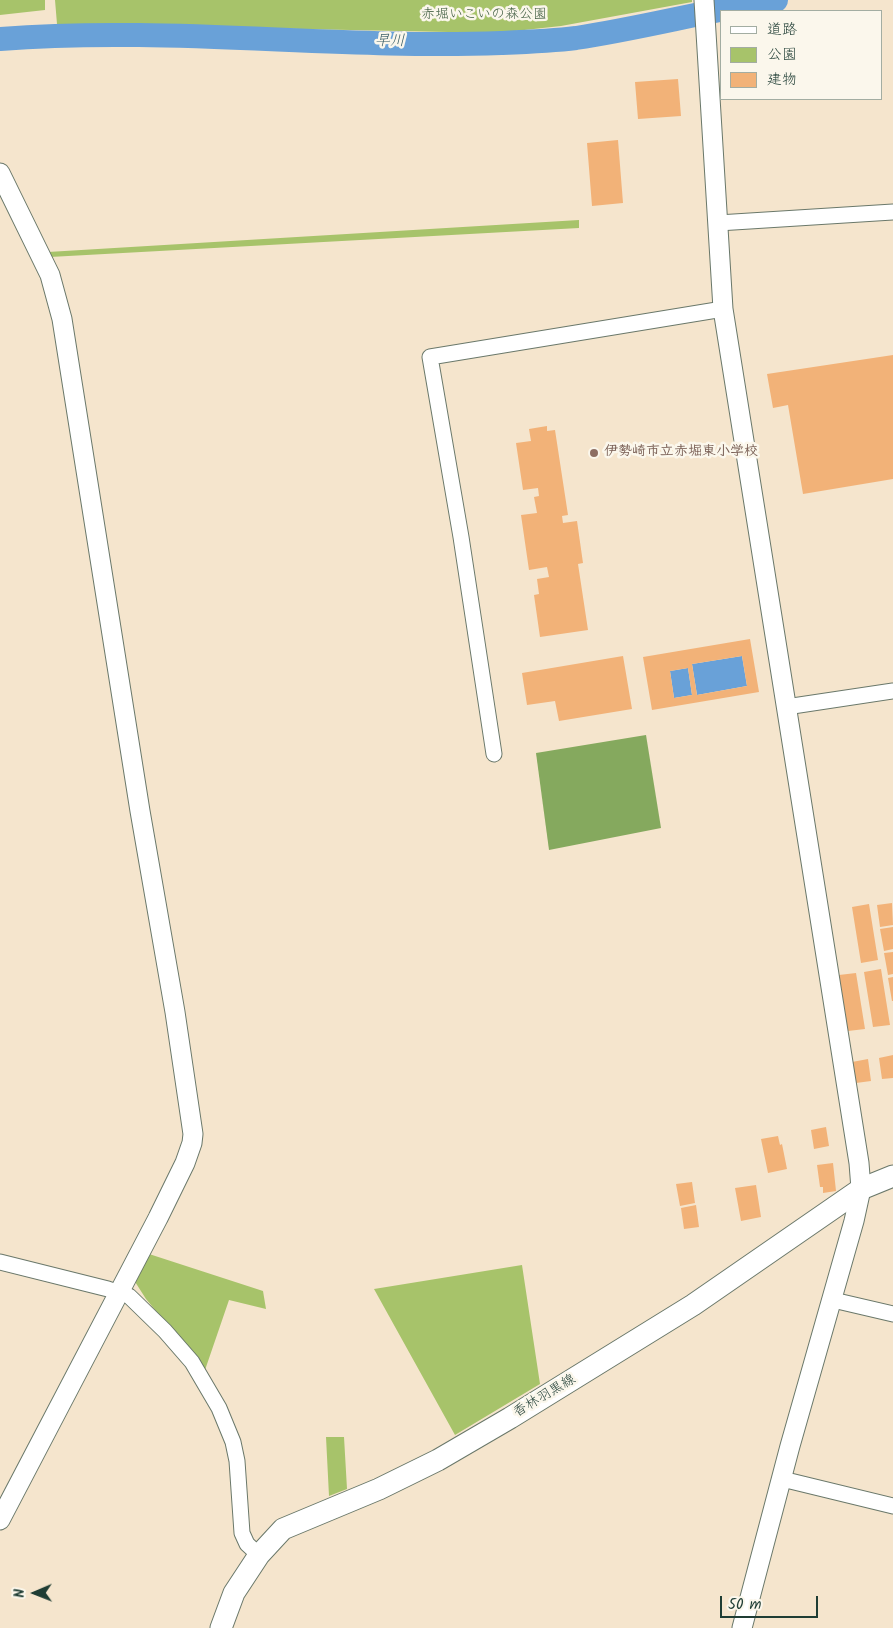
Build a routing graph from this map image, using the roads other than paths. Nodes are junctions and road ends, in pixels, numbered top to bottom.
1 (704, 0) edge
2 (0, 173) edge
3 (893, 212) edge
4 (718, 223) junction
5 (723, 309) junction
6 (893, 690) edge
7 (786, 707) junction
8 (494, 754) dead end
9 (893, 1176) edge
10 (860, 1189) junction
11 (0, 1262) edge
12 (119, 1292) junction
13 (833, 1300) junction
14 (893, 1314) edge
15 (782, 1479) junction
16 (893, 1506) edge
17 (0, 1520) edge
18 (259, 1555) junction
19 (221, 1628) edge
20 (742, 1628) edge

1 - 4 street
2 - 12 street
3 - 4 street
4 - 5 street
5 - 7 street
5 - 8 street
6 - 7 street
7 - 10 street
9 - 10 main road, 香林羽黒線
10 - 13 street
10 - 18 main road, 香林羽黒線
11 - 12 street
12 - 17 street
12 - 18 street
13 - 14 street
13 - 15 street
15 - 16 street
15 - 20 street
18 - 19 main road, 香林羽黒線

